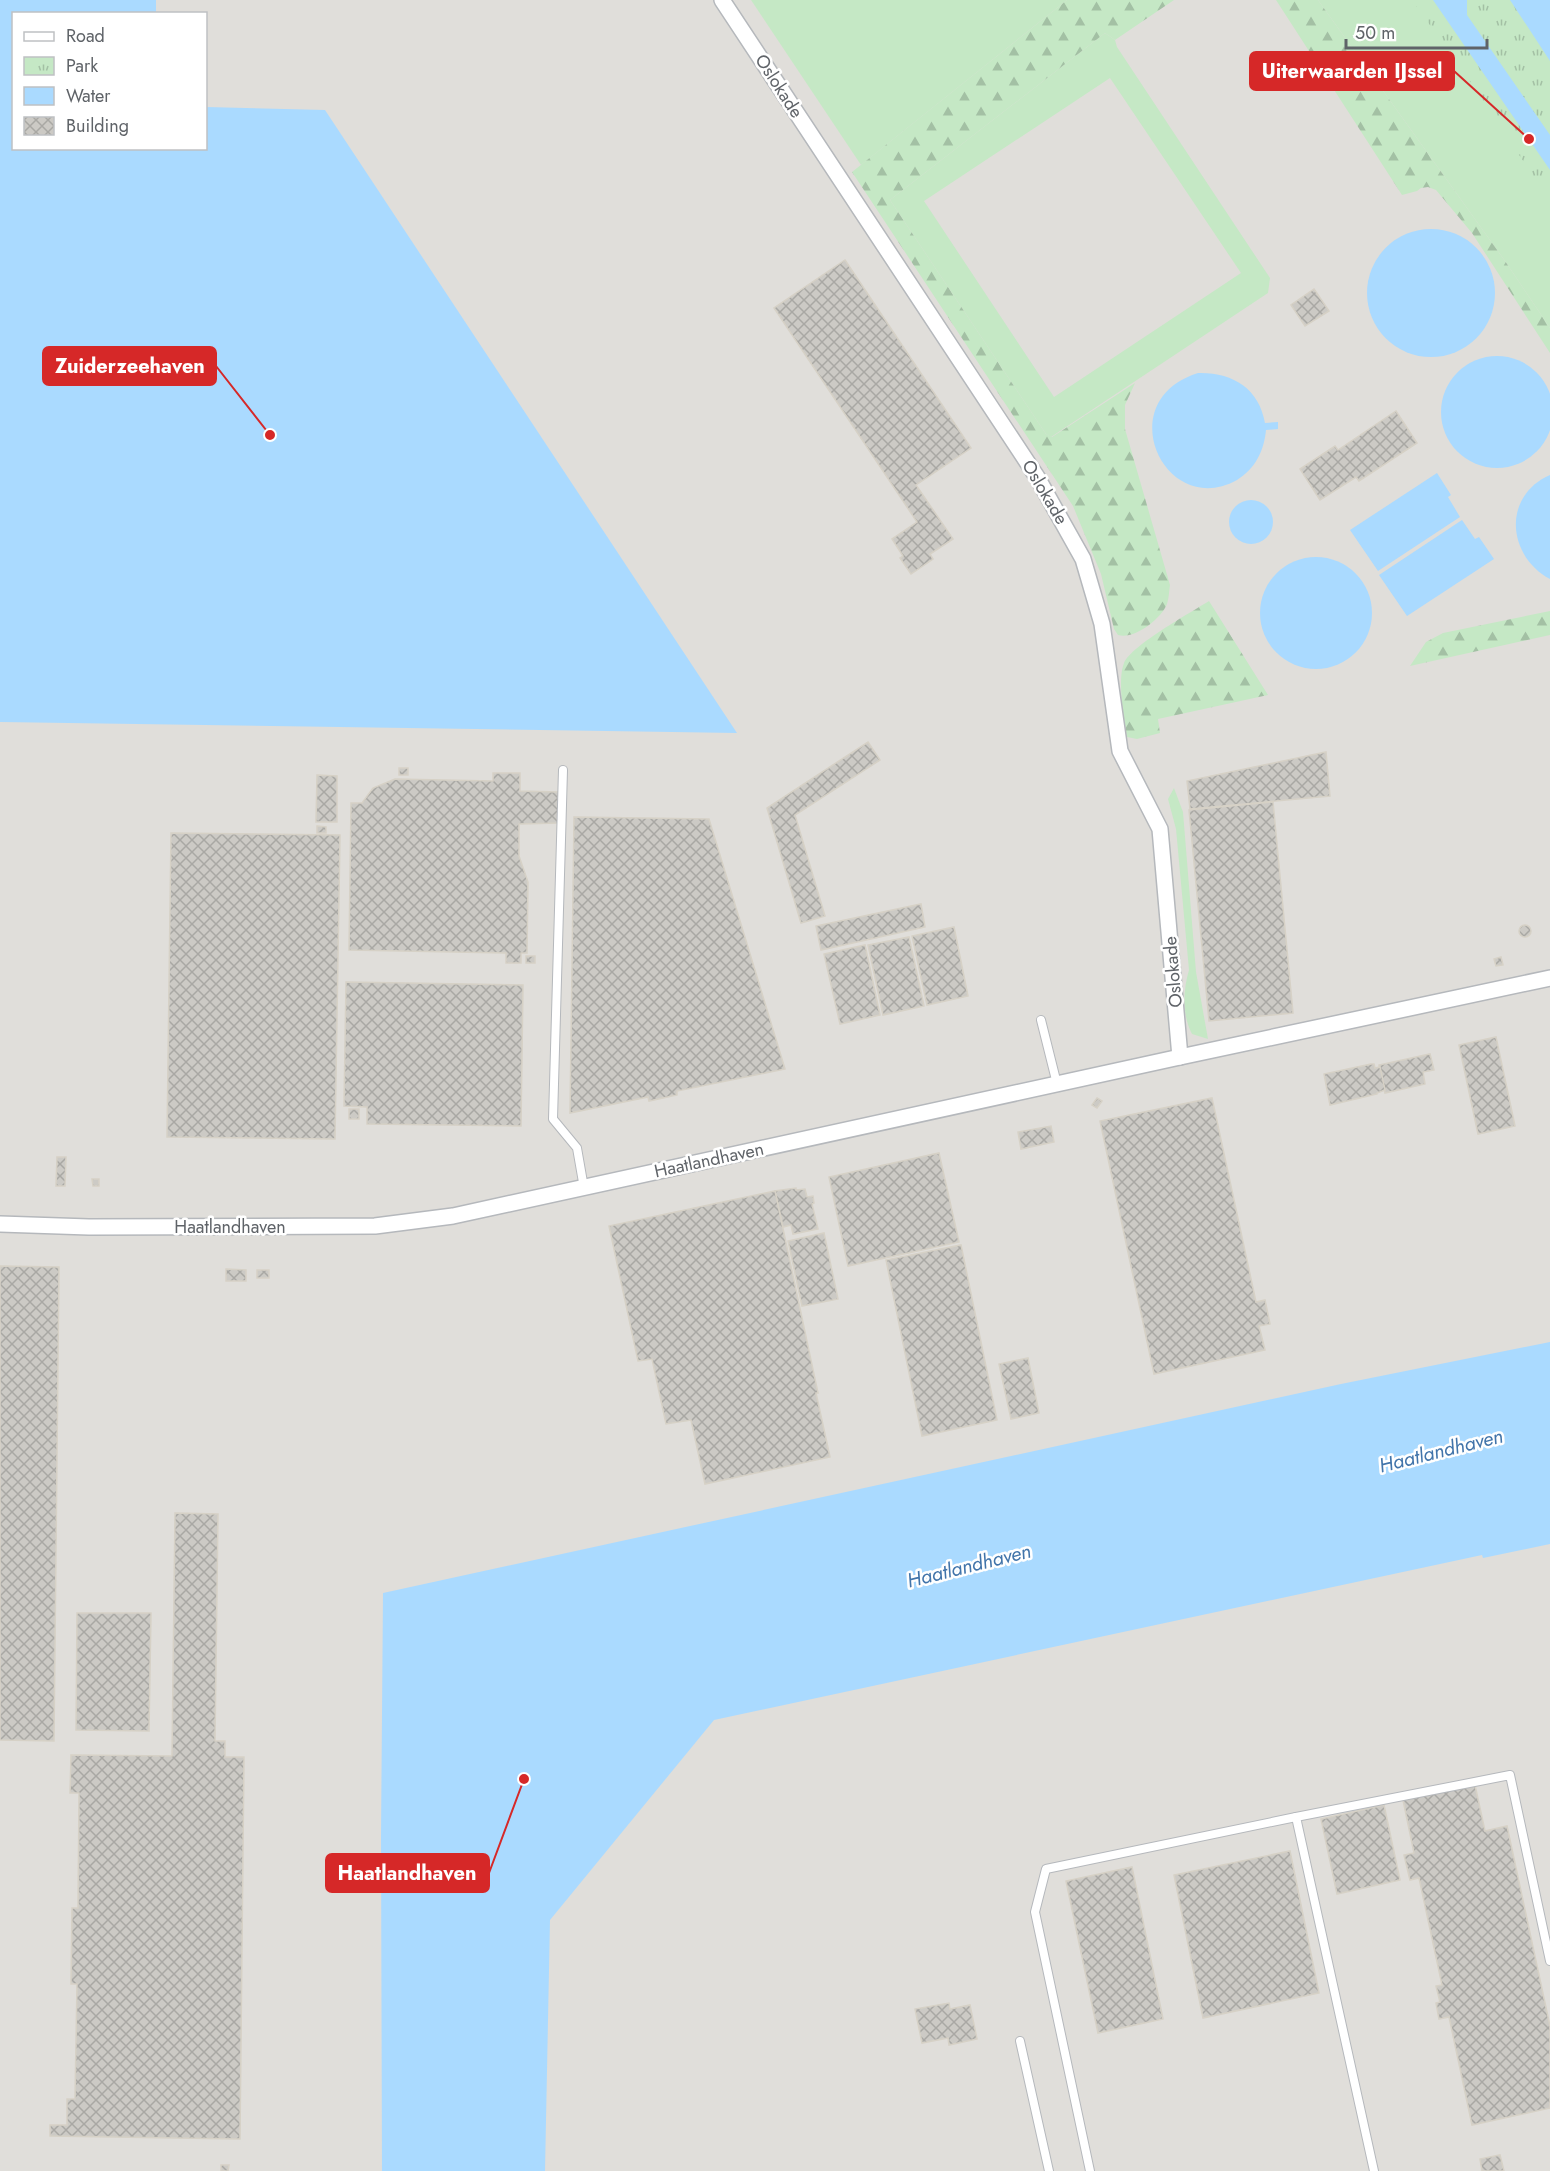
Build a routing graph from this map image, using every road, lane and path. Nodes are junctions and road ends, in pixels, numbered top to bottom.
1 (722, 0) edge
2 (563, 770) dead end
3 (1550, 978) edge
4 (1041, 1020) dead end
5 (1180, 1057) junction
6 (1057, 1084) junction
7 (584, 1188) junction
8 (0, 1224) edge
9 (1296, 1817) junction
10 (1550, 1961) edge
11 (1020, 2041) dead end
12 (1049, 2171) edge
13 (1090, 2171) edge
14 (1374, 2171) edge

1 - 5 street, Oslokade
2 - 7 lane
3 - 5 street, Haatlandhaven
4 - 6 lane
5 - 6 street, Haatlandhaven
6 - 7 street, Haatlandhaven
7 - 8 street, Haatlandhaven
9 - 10 lane
9 - 13 lane
9 - 14 lane
11 - 12 lane

